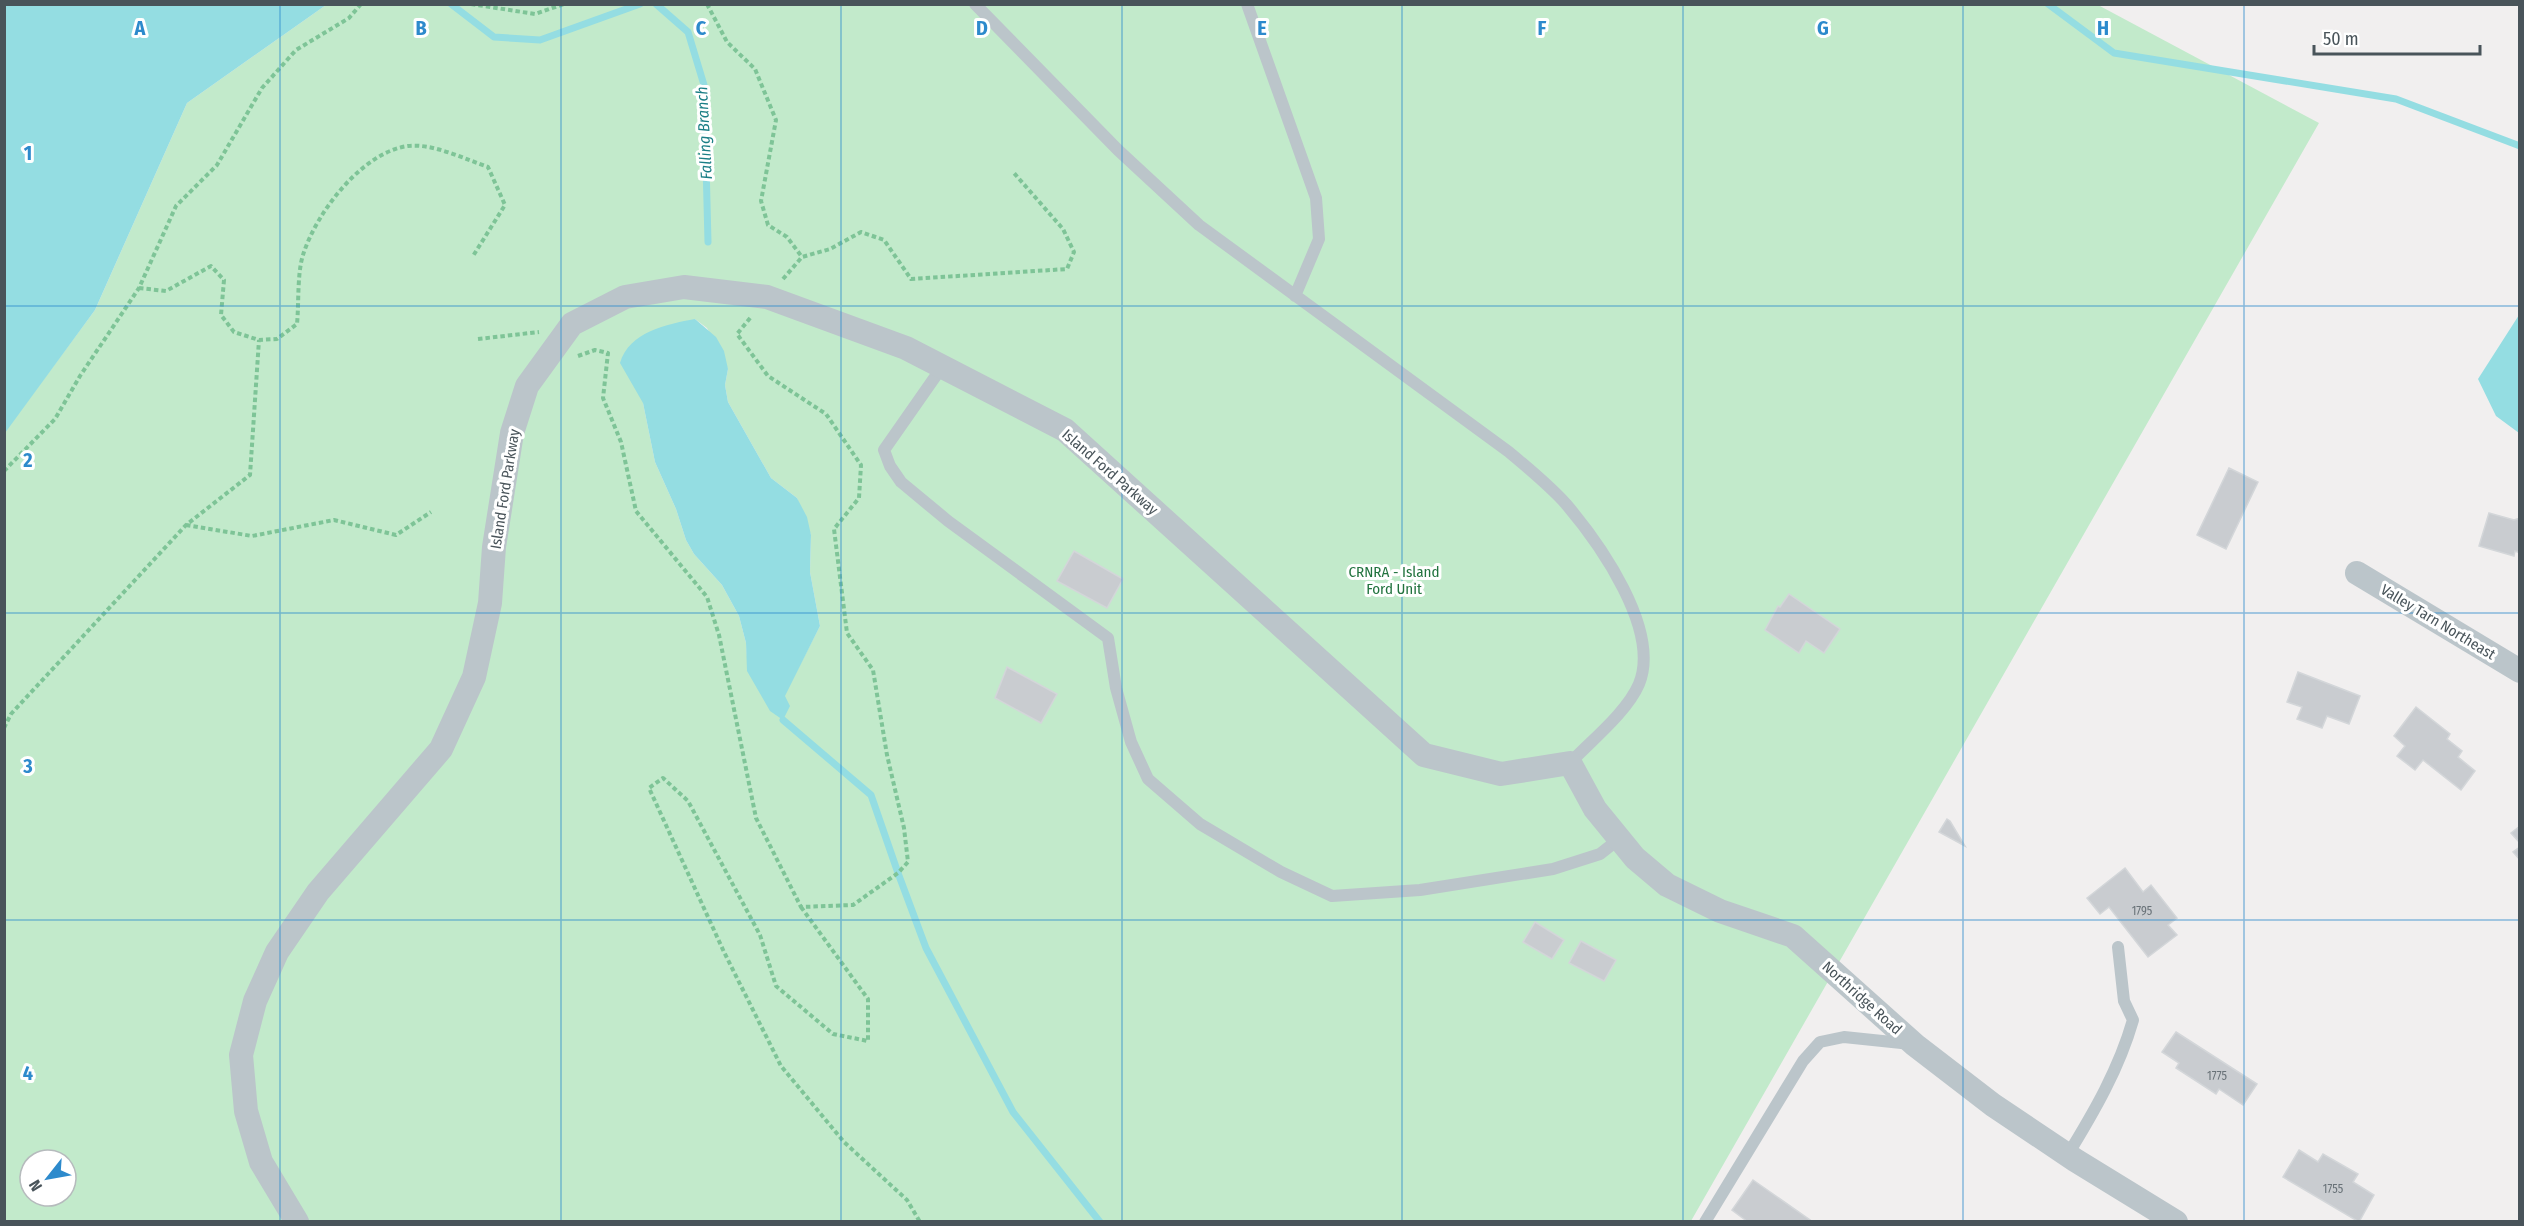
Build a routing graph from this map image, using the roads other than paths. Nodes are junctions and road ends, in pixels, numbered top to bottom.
1 (975, 4) edge
2 (1247, 4) edge
3 (1295, 296) junction
4 (942, 367) junction
5 (2356, 573) dead end
6 (2520, 672) edge
7 (1570, 763) junction
8 (1619, 839) junction
9 (2118, 947) dead end
10 (1915, 1045) junction
11 (2067, 1156) junction
12 (297, 1221) edge
13 (1705, 1221) edge
14 (2176, 1221) edge

1 - 3 lane
2 - 3 lane
3 - 7 lane
4 - 7 street, Island Ford Parkway
4 - 8 lane
4 - 12 street, Island Ford Parkway
5 - 6 street, Valley Tarn Northeast
7 - 8 street, Northridge Road
8 - 10 street, Northridge Road
9 - 11 lane
10 - 11 street, Northridge Road
10 - 13 lane
11 - 14 street, Northridge Road

